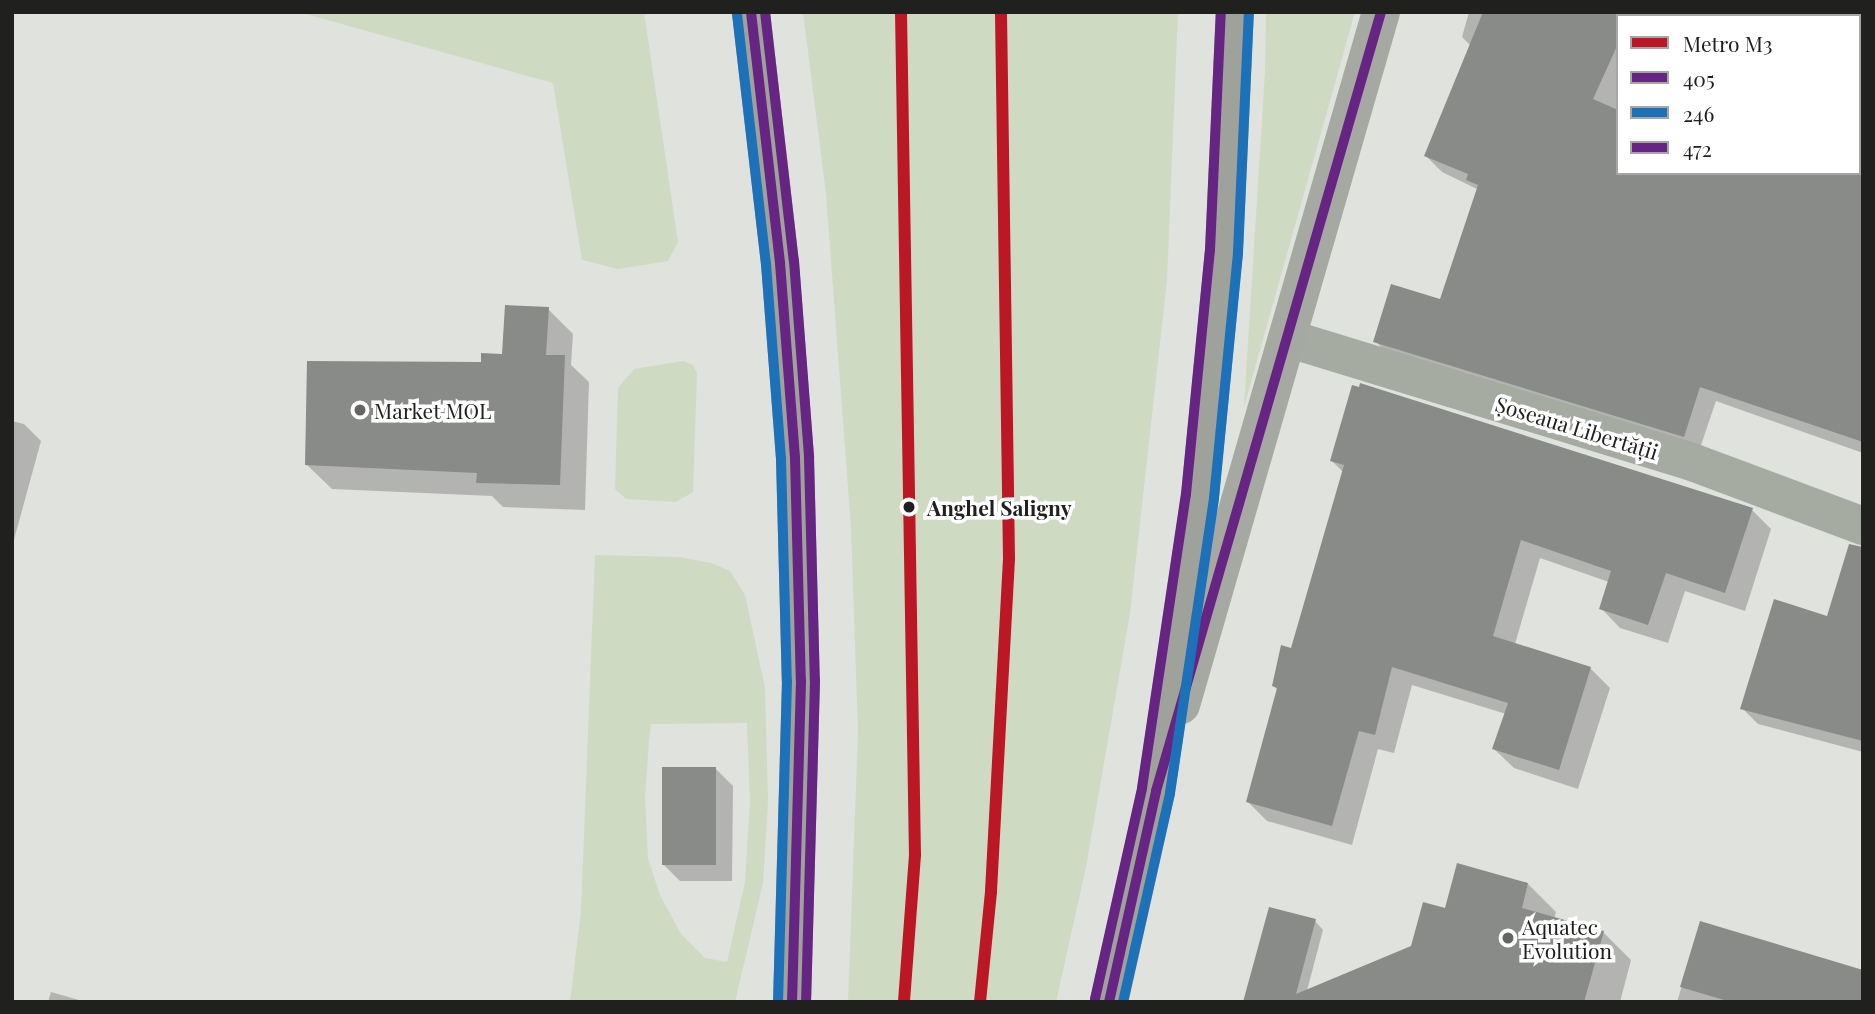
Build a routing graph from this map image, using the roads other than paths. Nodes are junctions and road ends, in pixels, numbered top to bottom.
1 (751, 12) edge
2 (1235, 12) edge
3 (1381, 12) edge
4 (1287, 338) junction
5 (1863, 526) edge
6 (1156, 791) junction
7 (792, 1002) edge
8 (1109, 1002) edge

1 - 7 main road
2 - 6 main road
3 - 4 main road
4 - 5 street, Șoseaua Libertății
4 - 6 main road
6 - 8 main road

